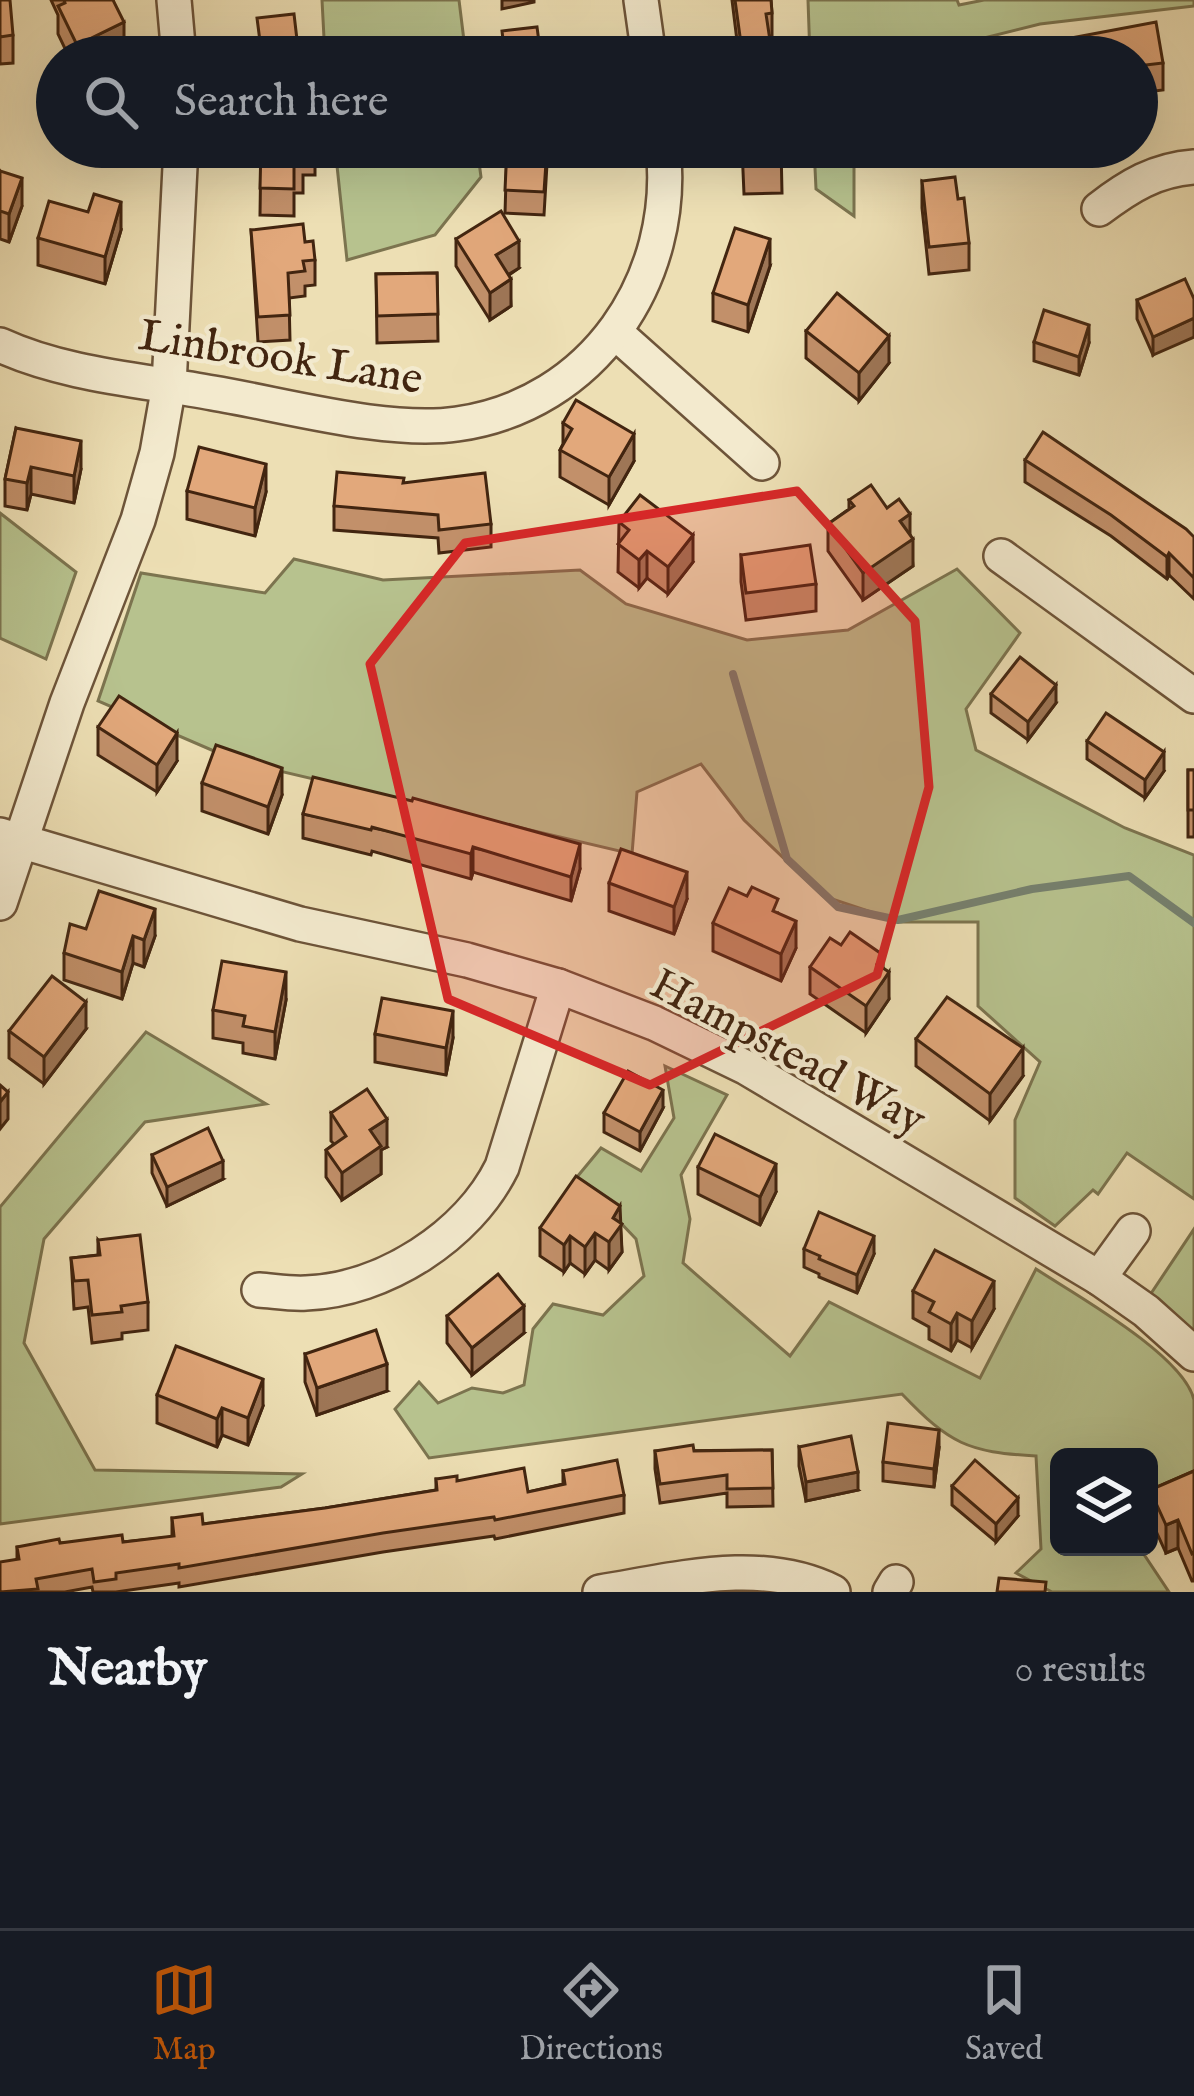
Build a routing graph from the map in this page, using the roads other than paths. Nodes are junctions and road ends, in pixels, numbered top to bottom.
1 (174, 0) edge
2 (641, 0) edge
3 (177, 36) edge
4 (647, 36) edge
5 (1194, 167) edge
6 (180, 168) edge
7 (664, 168) edge
8 (1099, 209) dead end
9 (616, 333) junction
10 (0, 345) edge
11 (169, 385) junction
12 (762, 463) dead end
13 (1001, 556) dead end
14 (1194, 696) edge
15 (10, 838) edge
16 (0, 903) edge
17 (558, 986) junction
18 (1133, 1231) dead end
19 (1099, 1278) junction
20 (259, 1290) dead end
21 (1194, 1354) edge
22 (600, 1592) edge
23 (833, 1592) edge

1 - 3 street
2 - 4 street
5 - 8 street
6 - 11 street
7 - 9 street, Linbrook Lane
9 - 11 street, Linbrook Lane
9 - 12 street
10 - 11 street, Linbrook Lane
11 - 15 street
13 - 14 street
15 - 16 street
15 - 17 street, Hampstead Way
17 - 19 street, Hampstead Way
17 - 20 street
18 - 19 street
19 - 21 street, Hampstead Way
22 - 23 street

